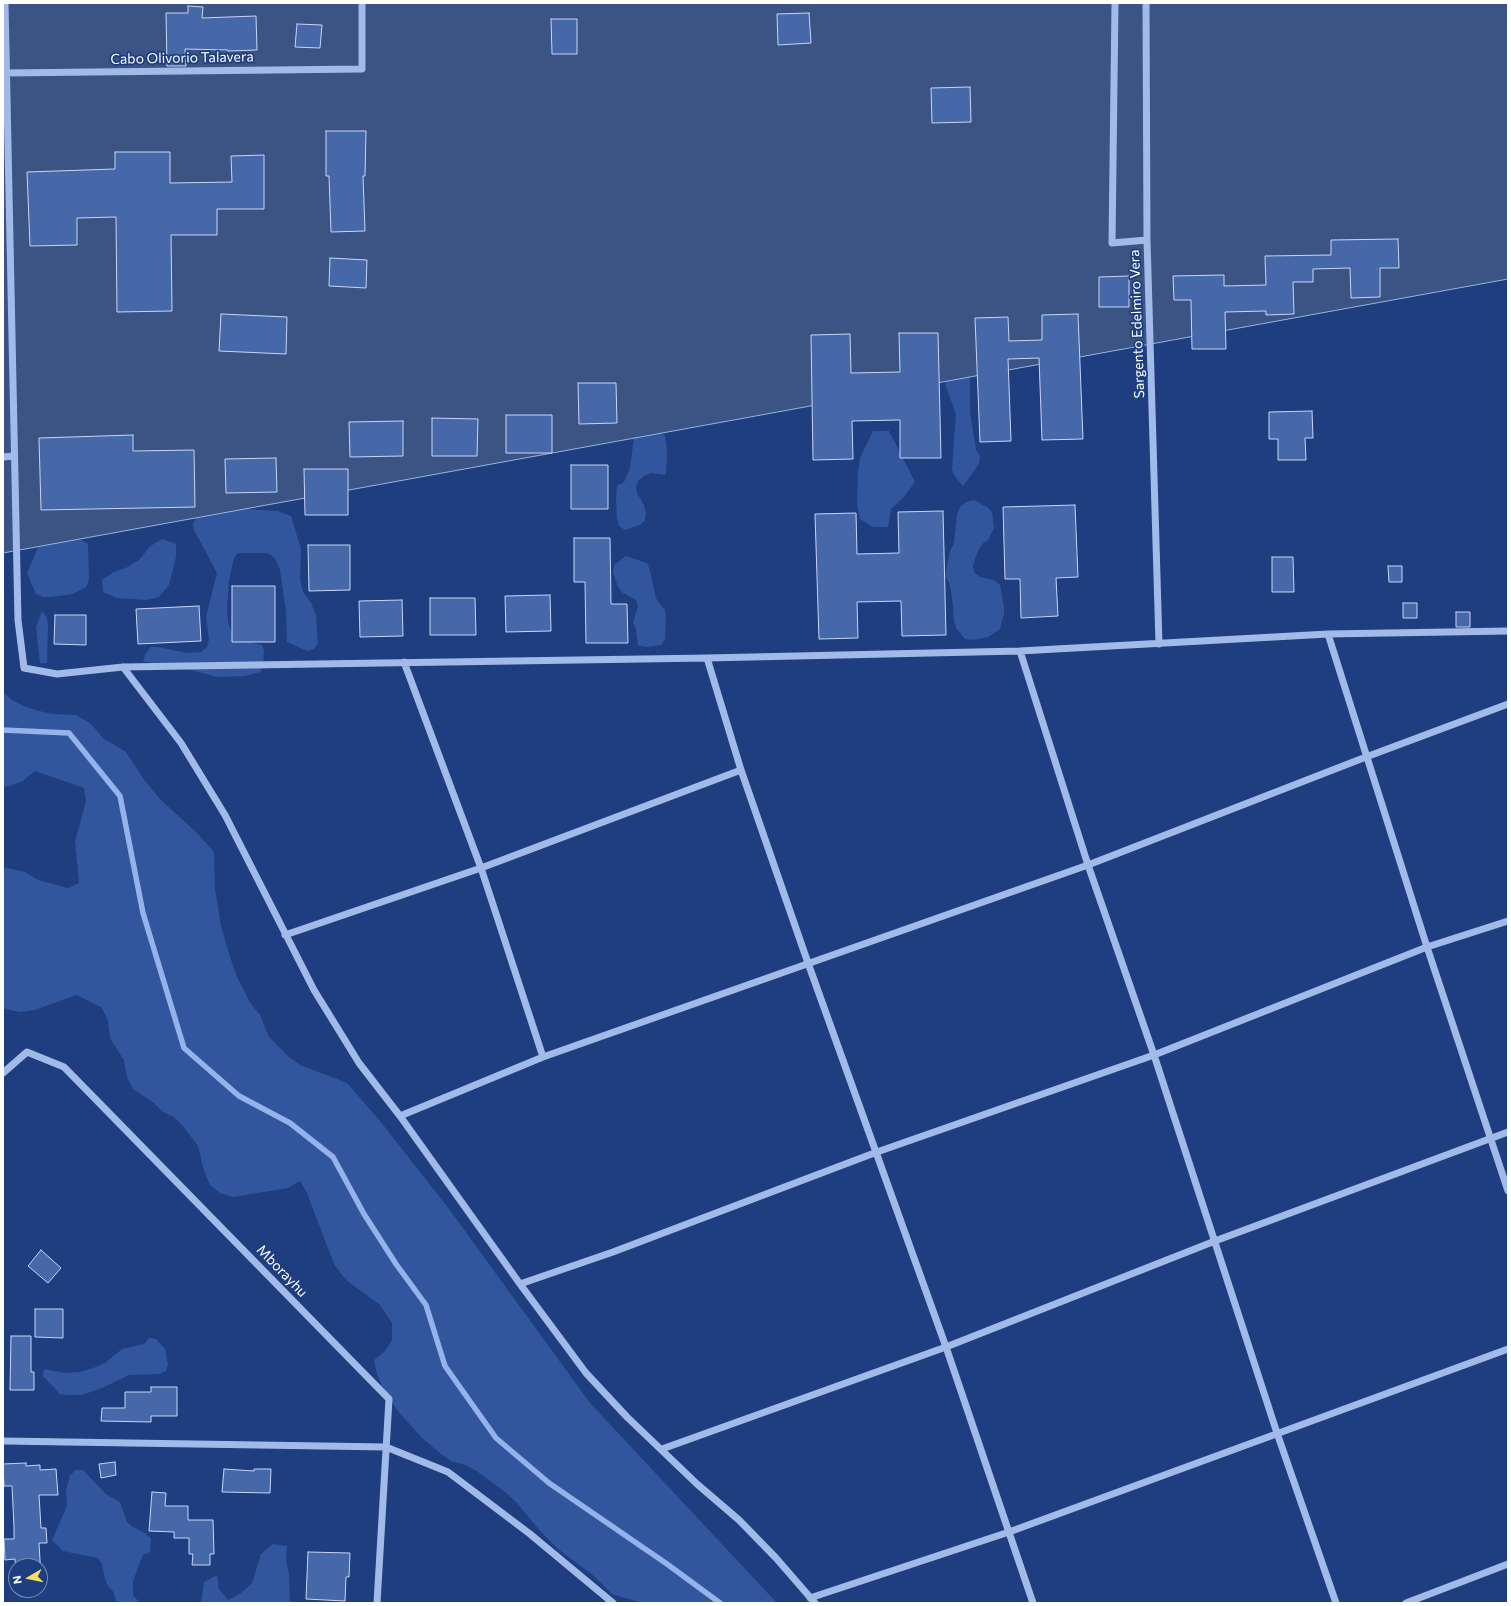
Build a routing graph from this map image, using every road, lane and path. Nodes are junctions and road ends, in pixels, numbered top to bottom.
1 (6, 3) edge
2 (362, 3) edge
3 (1114, 3) edge
4 (1146, 3) edge
5 (5, 73) edge
6 (1147, 240) junction
7 (14, 456) junction
8 (3, 457) edge
9 (1508, 631) edge
10 (1328, 634) junction
11 (1159, 644) junction
12 (1020, 651) junction
13 (707, 658) junction
14 (404, 662) junction
15 (123, 667) junction
16 (1508, 704) edge
17 (1366, 757) junction
18 (742, 770) junction
19 (1088, 865) junction
20 (480, 868) junction
21 (1508, 921) edge
22 (285, 935) junction
23 (1428, 947) junction
24 (808, 963) junction
25 (1154, 1055) junction
26 (543, 1057) junction
27 (3, 1073) edge
28 (400, 1116) junction
29 (1508, 1132) edge
30 (1491, 1138) junction
31 (877, 1152) junction
32 (1508, 1191) edge
33 (1215, 1241) junction
34 (520, 1284) junction
35 (946, 1347) junction
36 (1508, 1349) edge
37 (1277, 1433) junction
38 (3, 1441) edge
39 (386, 1447) junction
40 (662, 1449) junction
41 (1009, 1532) junction
42 (1508, 1564) edge
43 (813, 1600) edge
44 (377, 1603) edge
45 (613, 1603) edge
46 (1033, 1603) edge
47 (1336, 1603) edge
48 (1406, 1603) edge

1 - 5 street
2 - 5 street, Cabo Olivorio Talavera
3 - 6 street, Sargento Edelmiro Vera
4 - 6 street, Sargento Edelmiro Vera
5 - 7 street
6 - 11 street, Sargento Edelmiro Vera
7 - 8 street
7 - 15 street
9 - 10 street
10 - 11 street
10 - 17 street
11 - 12 street
12 - 13 street
12 - 19 street
13 - 14 street
13 - 18 street
14 - 15 street
14 - 20 street
15 - 22 street
16 - 17 street
17 - 19 street
17 - 23 street
18 - 20 street
18 - 24 street
19 - 24 street
19 - 25 street
20 - 22 street
20 - 26 street
21 - 23 street
22 - 28 street
23 - 25 street
23 - 30 street
24 - 26 street
24 - 31 street
25 - 31 street
25 - 33 street
26 - 28 street
27 - 39 street, Mborayhu
28 - 34 street
29 - 30 street
30 - 32 street
30 - 33 street
31 - 34 street
31 - 35 street
33 - 35 street
33 - 37 street
34 - 40 street
35 - 40 street
35 - 41 street
36 - 37 street
37 - 41 street
37 - 47 street
38 - 39 street
39 - 44 street, Mborayhu
39 - 45 street
40 - 43 street
41 - 43 street
41 - 46 street
42 - 48 street

